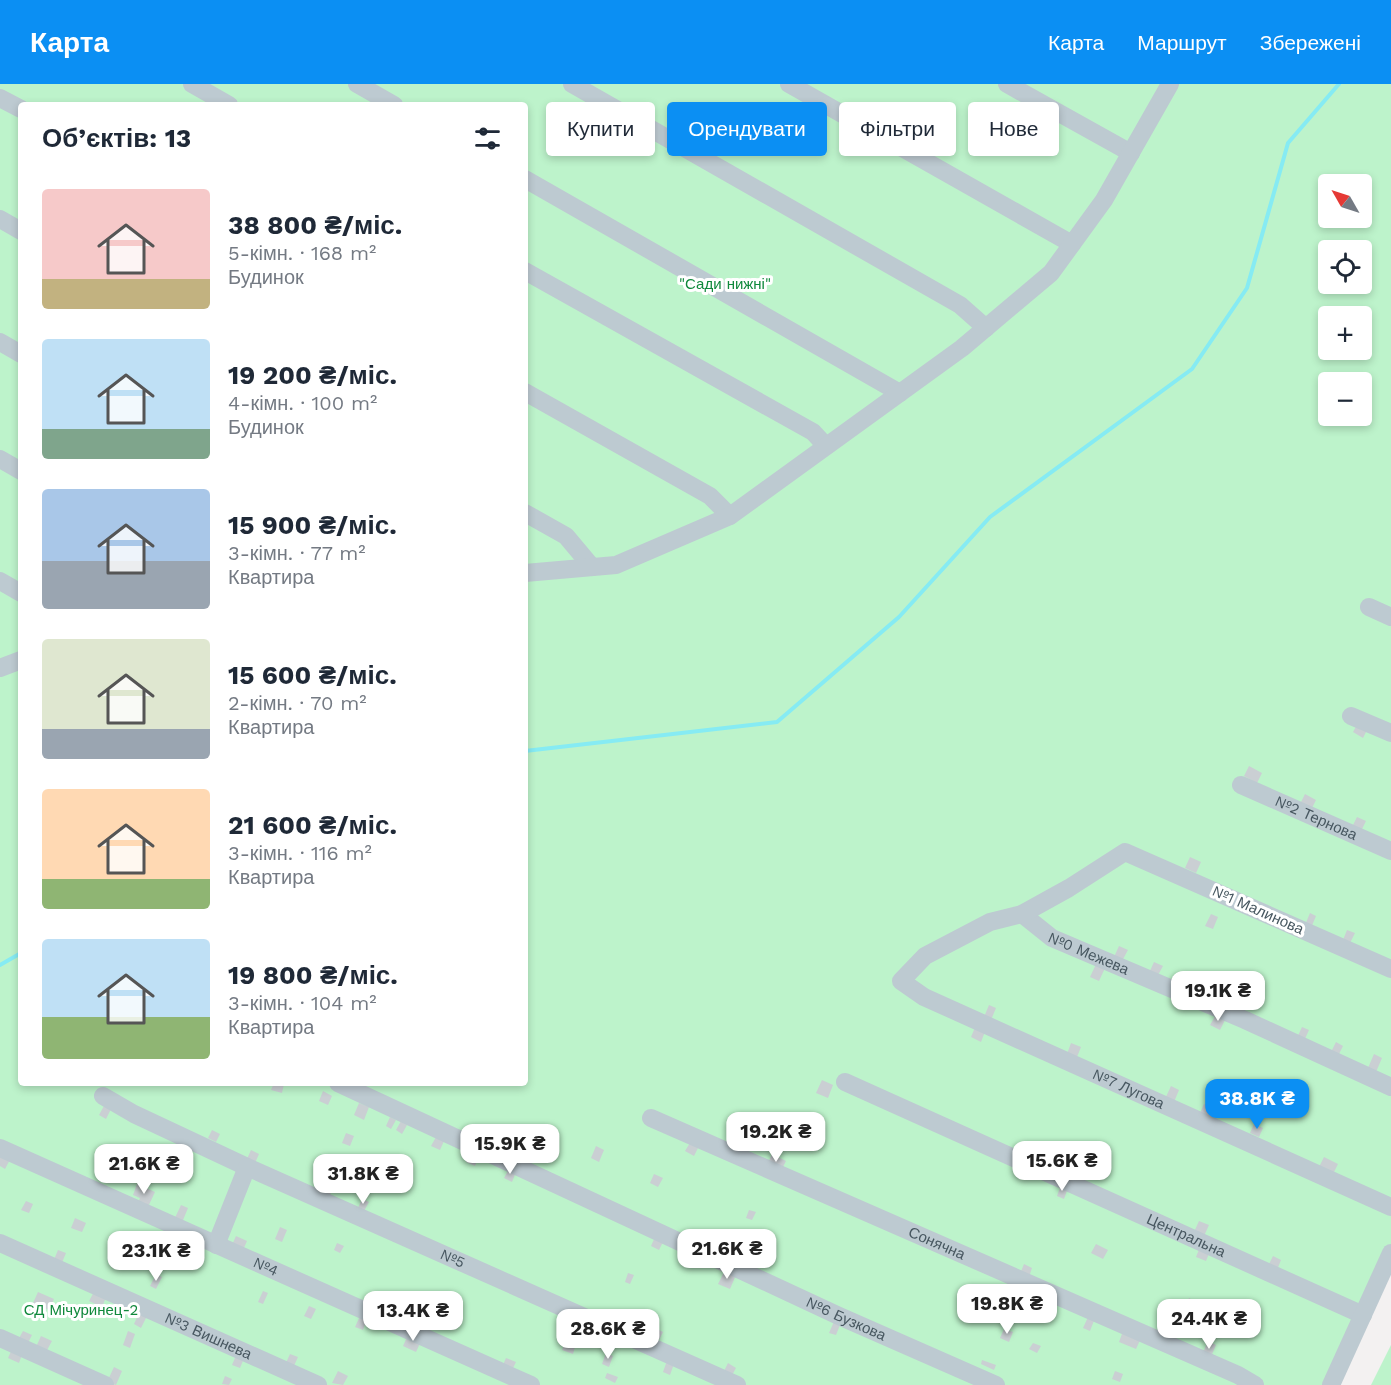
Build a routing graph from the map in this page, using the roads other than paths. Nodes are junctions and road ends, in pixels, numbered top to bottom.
1 (192, 84) edge
2 (357, 84) edge
3 (572, 84) edge
4 (789, 84) edge
5 (1006, 84) edge
6 (1170, 84) edge
7 (0, 98) edge
8 (224, 102) edge
9 (389, 102) edge
10 (18, 107) edge
11 (1131, 153) junction
12 (528, 181) edge
13 (0, 219) edge
14 (18, 229) edge
15 (1072, 244) junction
16 (528, 273) edge
17 (986, 328) junction
18 (0, 342) edge
19 (18, 352) edge
20 (900, 393) junction
21 (528, 394) edge
22 (826, 446) junction
23 (0, 459) edge
24 (18, 469) edge
25 (528, 515) edge
26 (729, 516) junction
27 (592, 567) junction
28 (528, 573) edge
29 (0, 581) edge
30 (18, 591) edge
31 (1369, 608) dead end
32 (1391, 617) edge
33 (18, 661) edge
34 (0, 668) edge
35 (1352, 716) dead end
36 (1391, 733) edge
37 (1241, 785) dead end
38 (1391, 851) edge
39 (1022, 914) junction
40 (1391, 969) edge
41 (845, 1082) dead end
42 (344, 1086) edge
43 (1391, 1087) edge
44 (103, 1096) dead end
45 (651, 1118) dead end
46 (0, 1148) edge
47 (247, 1167) junction
48 (1391, 1207) edge
49 (0, 1244) edge
50 (216, 1245) junction
51 (1391, 1253) edge
52 (1363, 1315) junction
53 (0, 1338) edge
54 (105, 1385) edge
55 (318, 1385) edge
56 (531, 1385) edge
57 (737, 1385) edge
58 (996, 1385) edge
59 (1255, 1385) edge
60 (1331, 1385) edge

1 - 8 street
2 - 9 street
3 - 17 street
4 - 15 street
5 - 11 street
6 - 11 street
7 - 10 street
11 - 15 street
12 - 20 street
13 - 14 street
15 - 17 street
16 - 22 street
17 - 20 street
18 - 19 street
20 - 22 street
21 - 26 street
22 - 26 street
23 - 24 street
25 - 27 street
26 - 27 street
27 - 28 street
29 - 30 street
31 - 32 street
33 - 34 street
35 - 36 street
37 - 38 street, №2 Тернова
39 - 40 street, №1 Малинова
39 - 43 street, №0 Межева
39 - 48 street, №7 Лугова
41 - 52 street, Центральна
42 - 58 street, №6 Бузкова
44 - 47 street, №5
45 - 59 street, Сонячна
46 - 50 street, №4
47 - 50 street
47 - 57 street, №5
49 - 55 street, №3 Вишнева
50 - 56 street, №4
51 - 52 street
52 - 60 street
53 - 54 street

